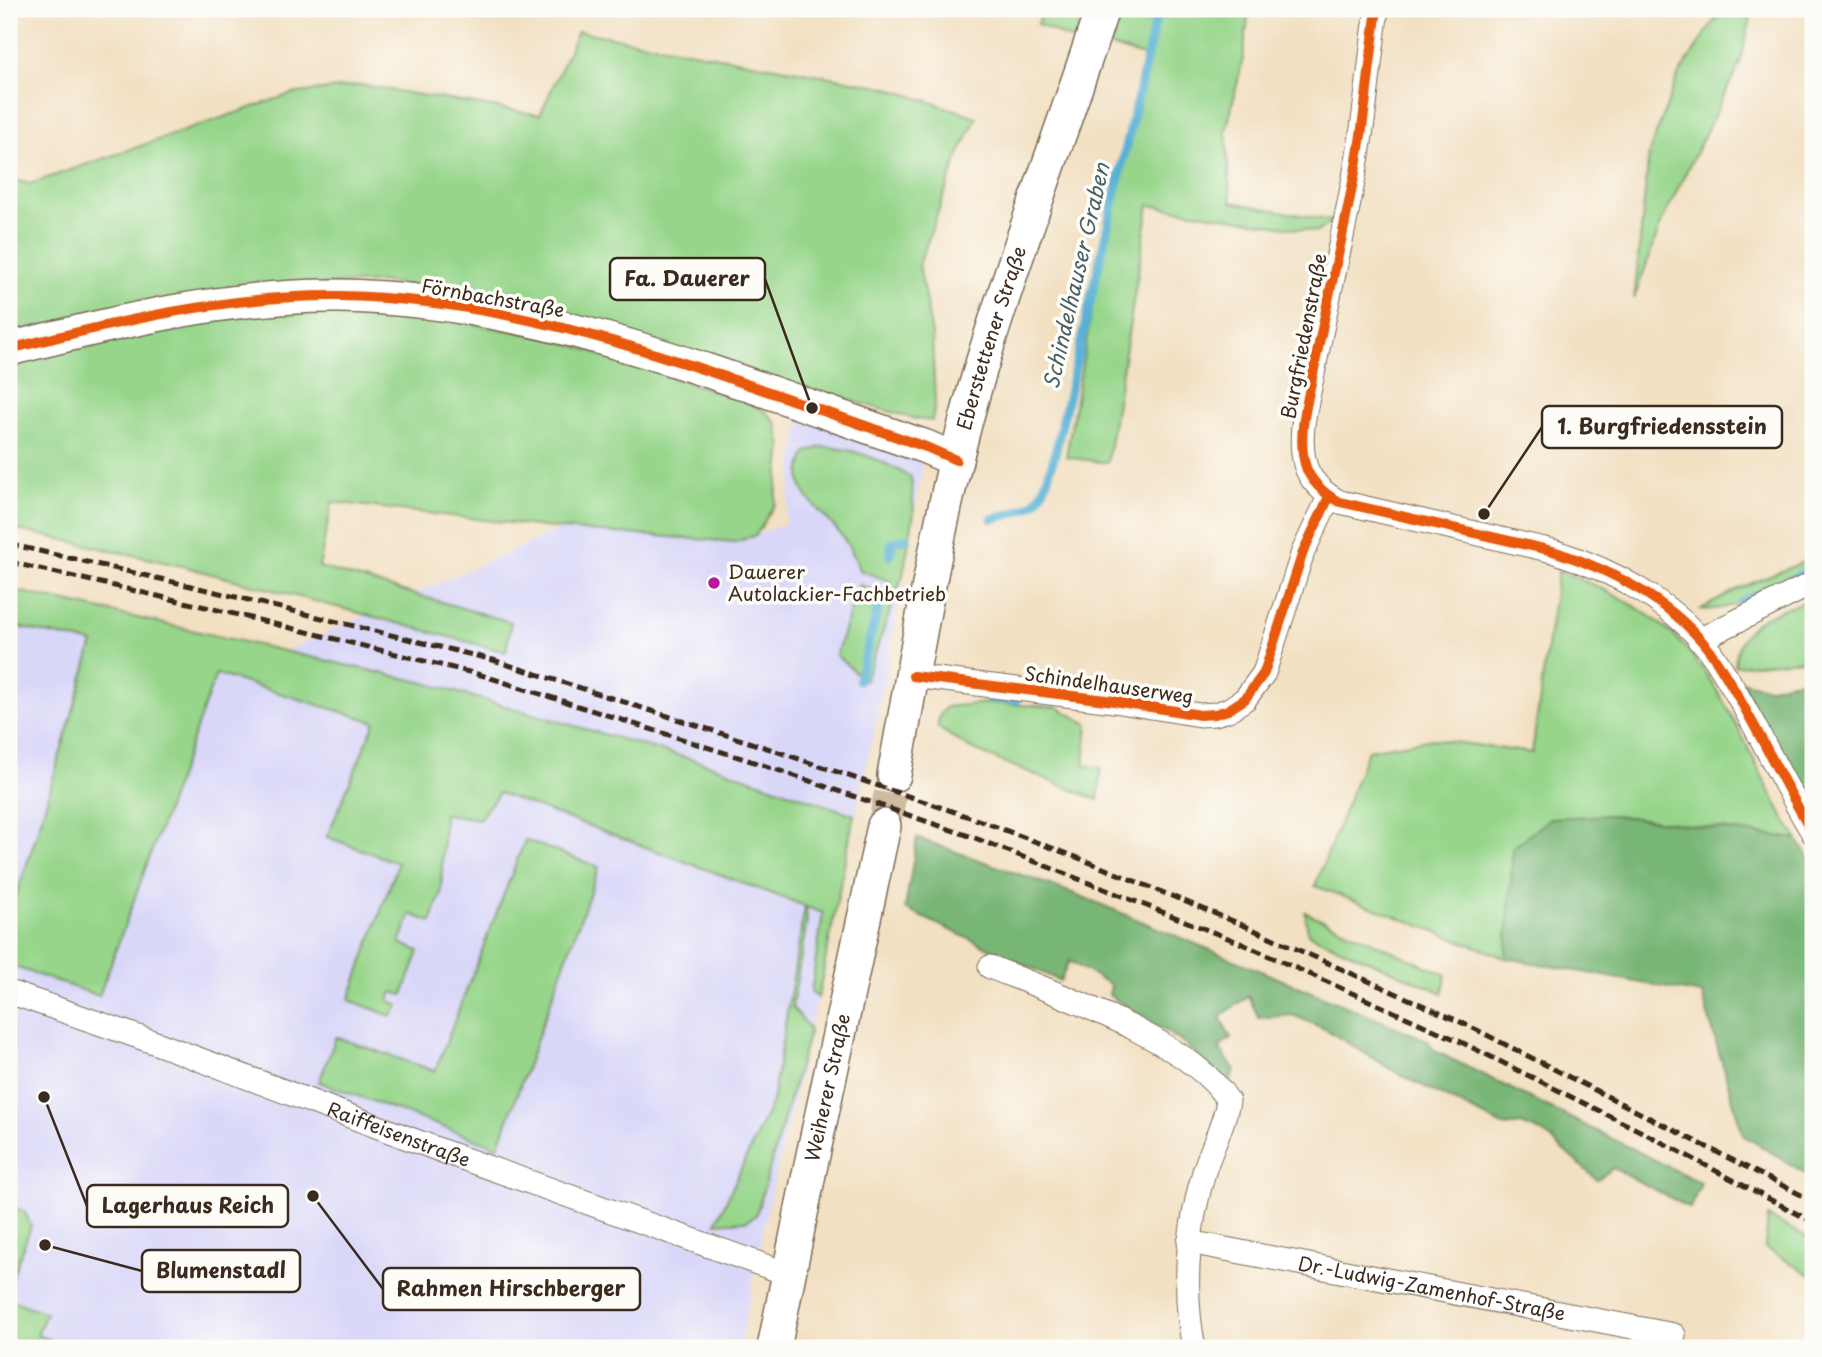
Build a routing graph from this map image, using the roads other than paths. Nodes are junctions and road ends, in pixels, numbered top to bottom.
1 (1102, 9) edge
2 (1377, 9) edge
3 (9, 349) edge
4 (956, 460) junction
5 (1329, 497) junction
6 (1813, 583) edge
7 (1699, 640) junction
8 (913, 677) junction
9 (894, 775) tunnel mouth
10 (884, 826) tunnel mouth
11 (1813, 833) edge
12 (990, 967) dead end
13 (9, 992) edge
14 (1189, 1242) junction
15 (788, 1274) junction
16 (1674, 1335) dead end
17 (774, 1348) edge
18 (1194, 1348) edge

1 - 4 main road, Eberstettener Straße
2 - 5 street, Burgfriedenstraße
3 - 4 main road, Förnbachstraße
4 - 8 main road, Eberstettener Straße
5 - 7 street
5 - 8 street, Schindelhauserweg
6 - 7 street
7 - 11 street
8 - 9 main road
10 - 15 main road, Weiherer Straße
12 - 14 street
13 - 15 street, Raiffeisenstraße
14 - 16 street, Dr.-Ludwig-Zamenhof-Straße
14 - 18 street
15 - 17 main road, Weiherer Straße

